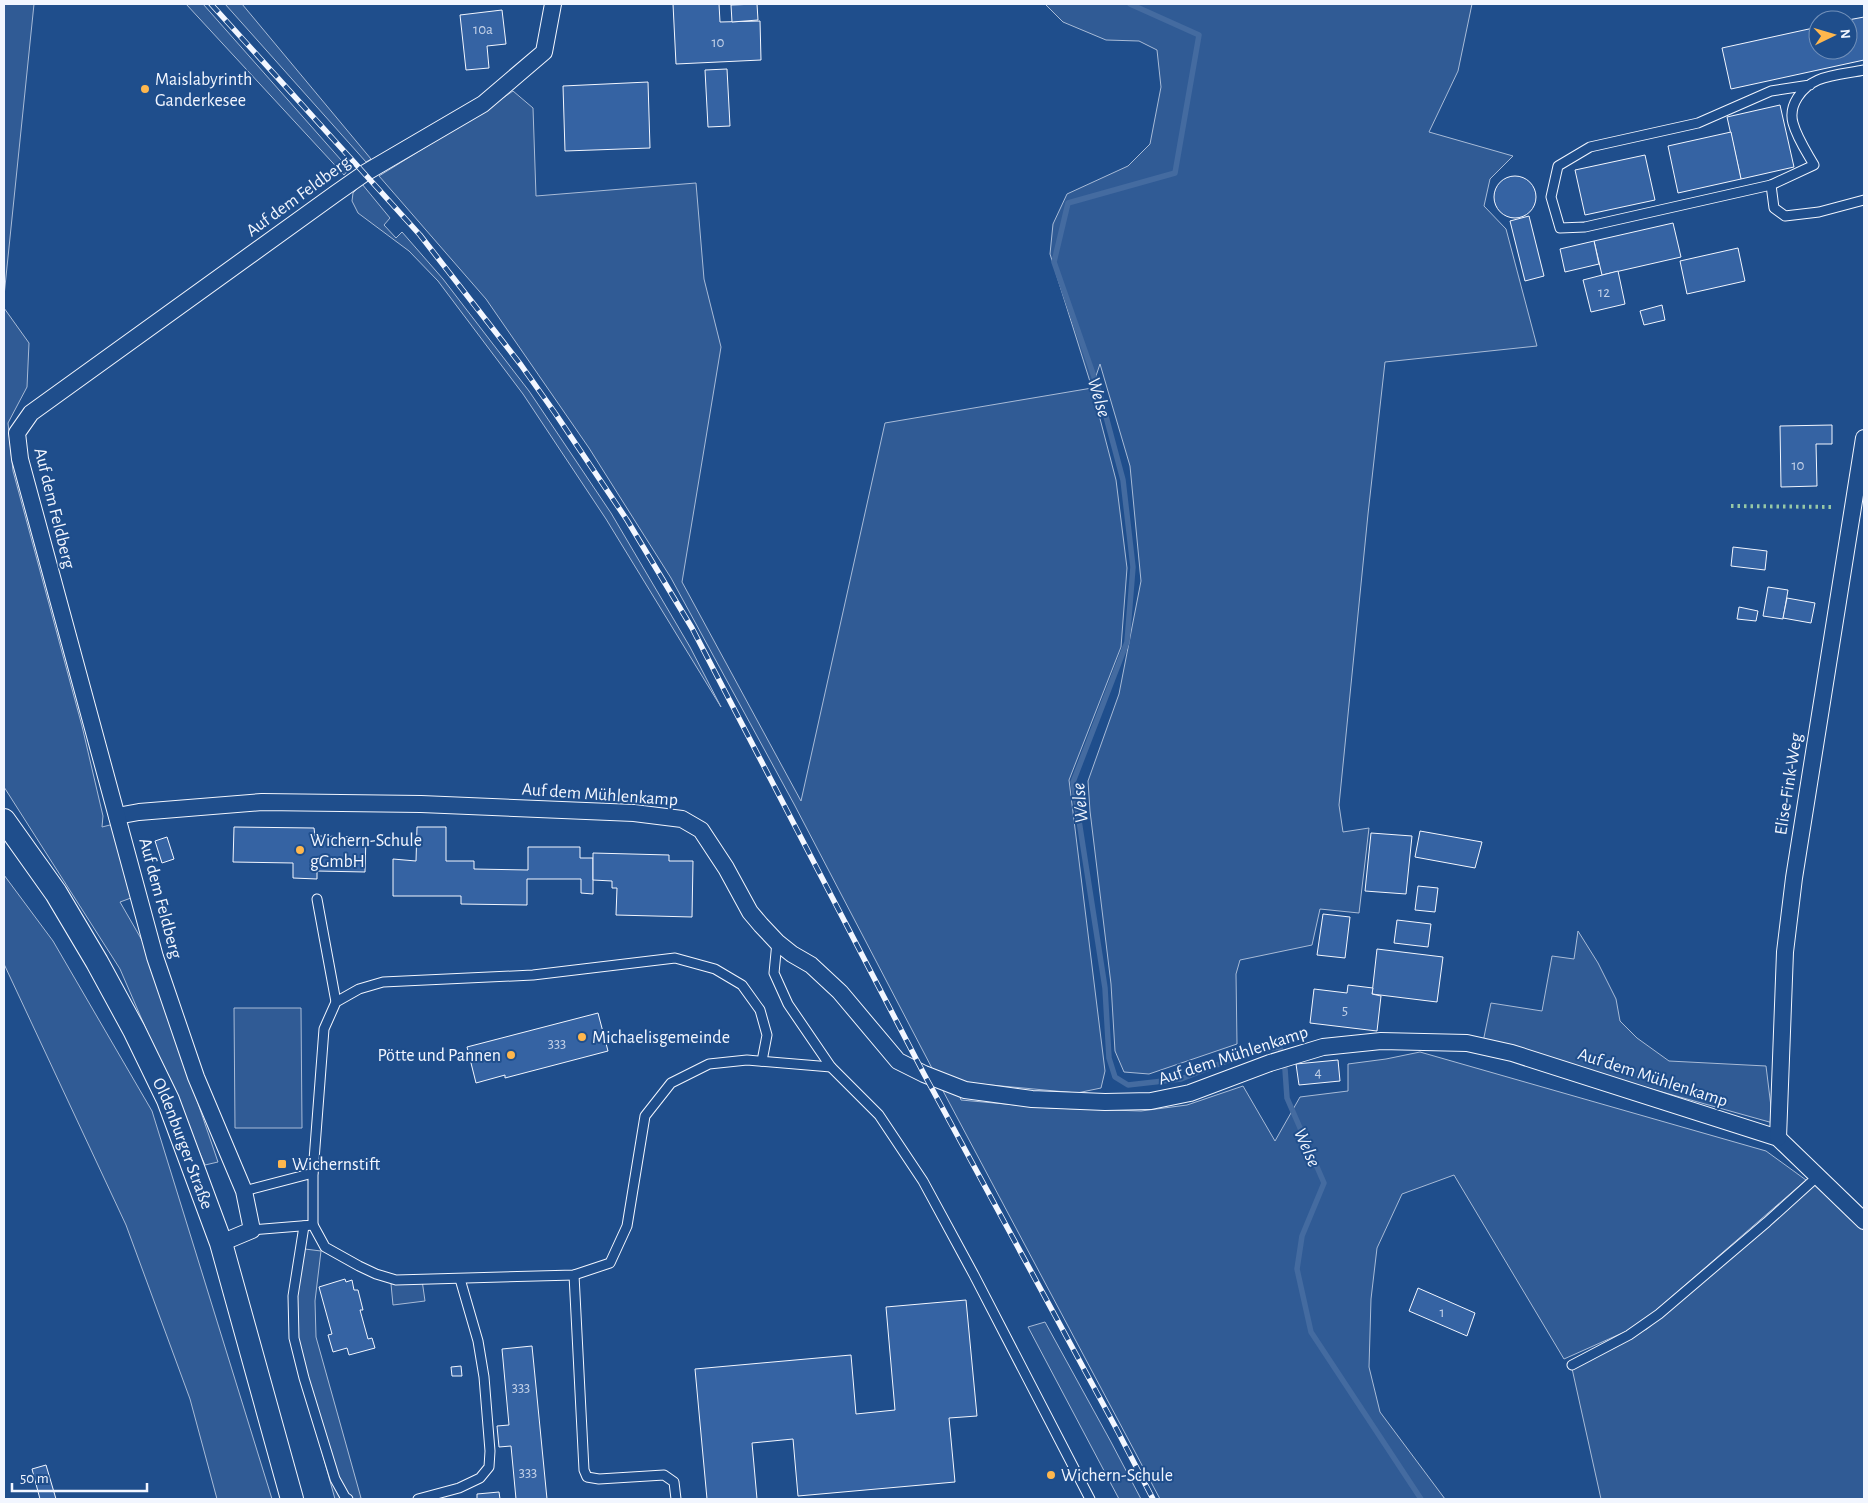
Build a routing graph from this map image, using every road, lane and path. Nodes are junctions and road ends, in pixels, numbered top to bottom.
1 (553, 4) edge
2 (1864, 70) edge
3 (1810, 85) junction
4 (1770, 185) junction
5 (1864, 200) edge
6 (1864, 438) edge
7 (118, 816) junction
8 (4, 820) edge
9 (317, 899) dead end
10 (777, 942) junction
11 (336, 1002) junction
12 (762, 1061) junction
13 (831, 1067) junction
14 (1778, 1138) junction
15 (313, 1172) junction
16 (1818, 1176) junction
17 (244, 1191) junction
18 (1864, 1221) edge
19 (314, 1225) junction
20 (304, 1226) junction
21 (252, 1230) junction
22 (222, 1243) junction
23 (574, 1275) junction
24 (460, 1279) junction
25 (1572, 1365) dead end
26 (292, 1499) edge
27 (348, 1499) edge
28 (418, 1499) edge
29 (676, 1499) edge
30 (1090, 1499) edge

1 - 7 street, Auf dem Feldberg
2 - 3 lane
3 - 4 lane
3 - 4 lane
4 - 5 lane
6 - 14 street, Elise-Fink-Weg
7 - 10 street, Auf dem Mühlenkamp
7 - 17 street, Auf dem Feldberg
8 - 22 main road, Oldenburger Straße
9 - 11 lane
10 - 13 lane
10 - 14 street, Auf dem Mühlenkamp
11 - 12 lane
11 - 15 lane
12 - 13 lane
12 - 23 lane
13 - 30 lane
14 - 16 street
15 - 17 lane
15 - 19 lane
16 - 18 street
16 - 25 lane
17 - 21 street, Auf dem Feldberg
19 - 20 lane
19 - 24 lane
20 - 21 lane
20 - 27 lane
21 - 22 street
22 - 26 main road, Oldenburger Straße
23 - 24 lane
23 - 29 lane
24 - 28 lane

